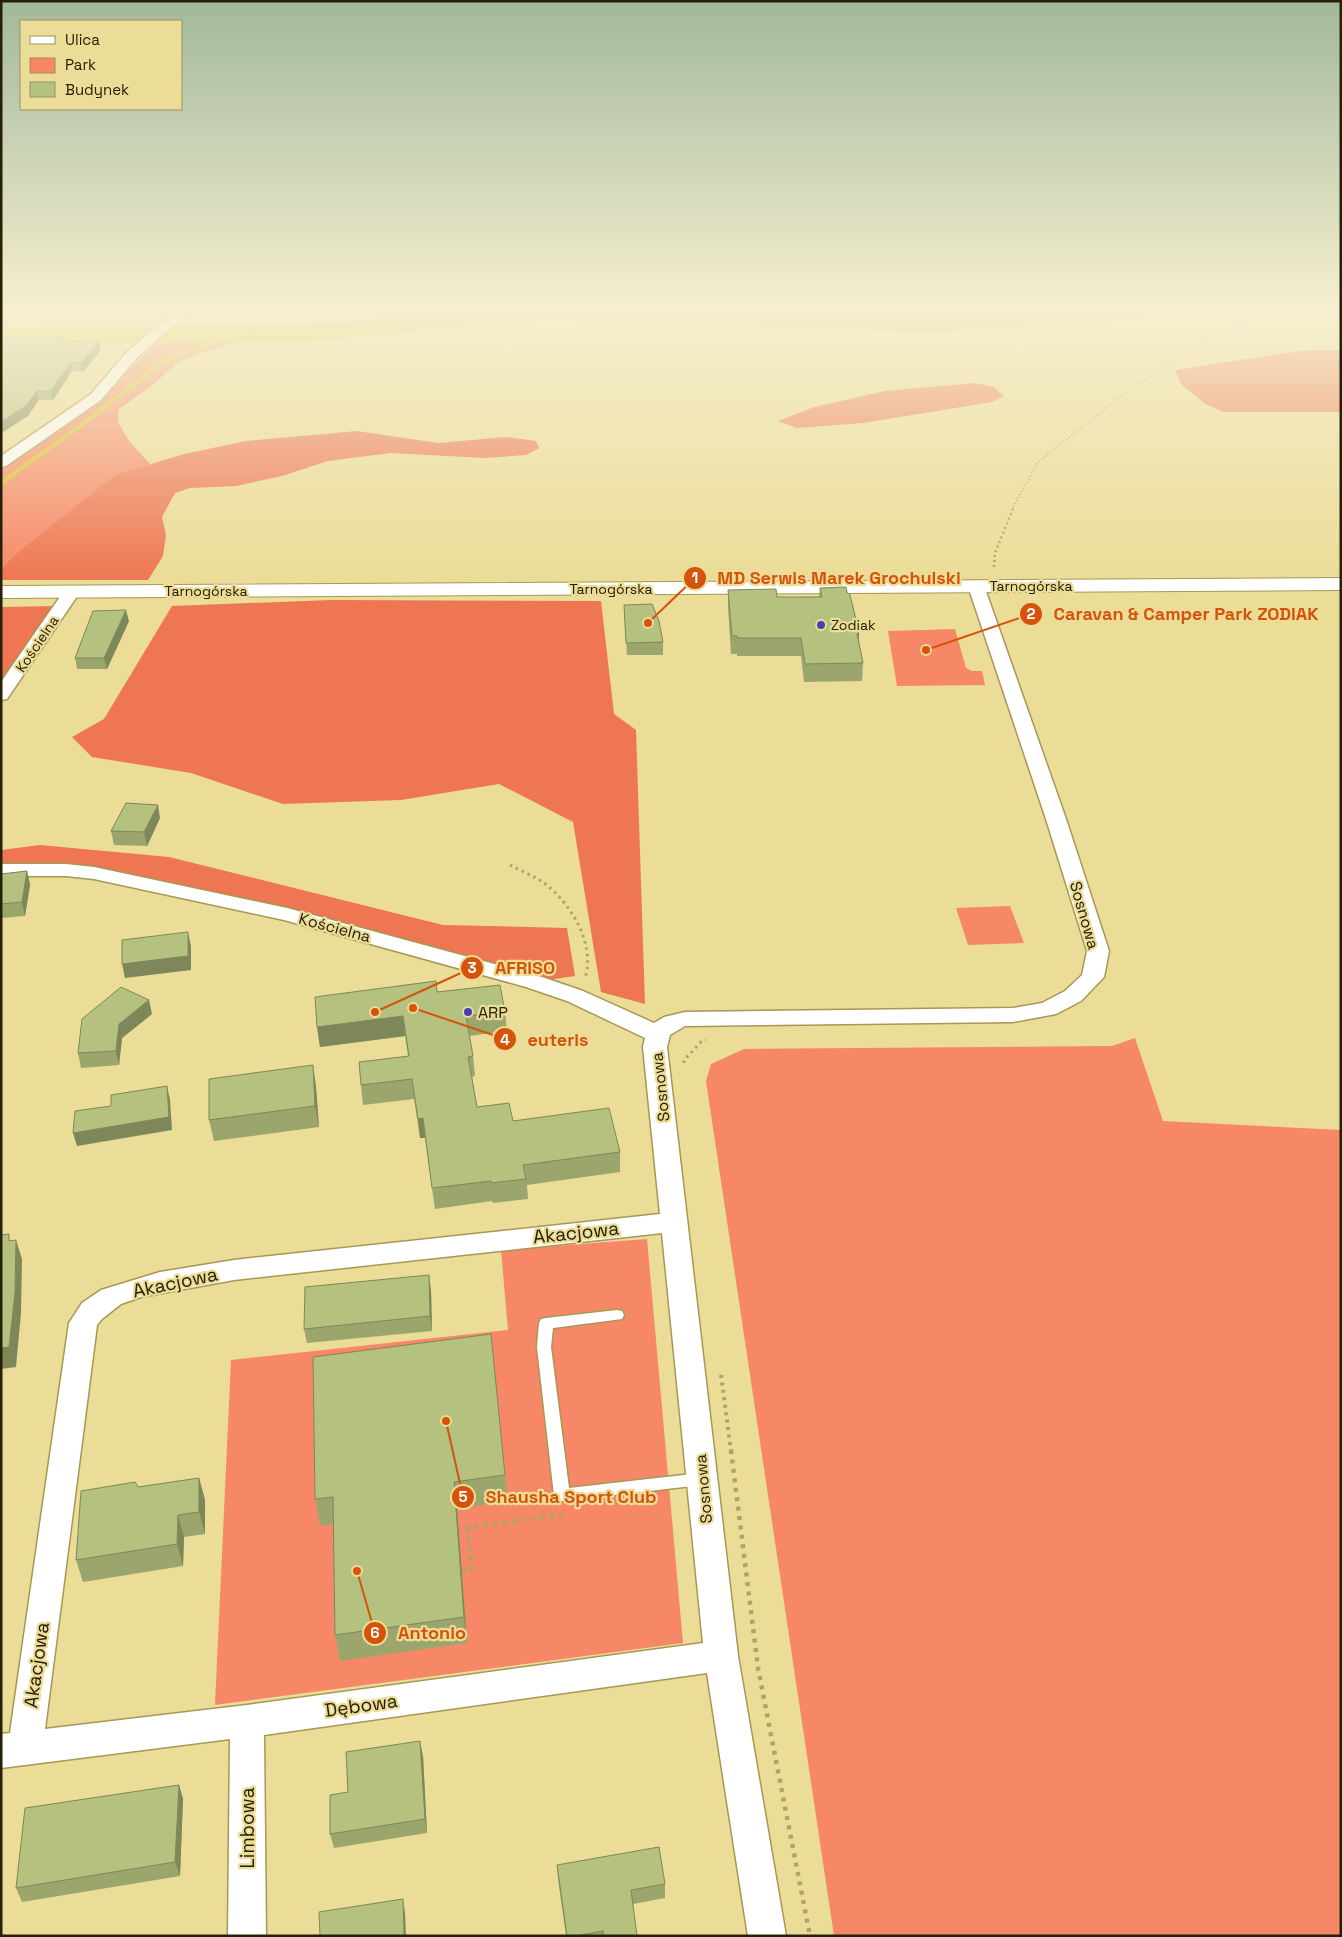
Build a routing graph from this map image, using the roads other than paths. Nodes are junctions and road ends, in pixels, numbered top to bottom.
1 (91, 400) edge
2 (1, 463) edge
3 (1341, 584) edge
4 (984, 586) junction
5 (1, 592) edge
6 (72, 592) junction
7 (1, 695) edge
8 (1, 870) edge
9 (657, 1034) junction
10 (674, 1222) junction
11 (617, 1315) dead end
12 (703, 1479) junction
13 (721, 1656) junction
14 (247, 1721) junction
15 (13, 1750) edge
16 (247, 1936) edge
17 (767, 1936) edge

1 - 2 street
3 - 4 main road, Tarnogórska
4 - 6 main road, Tarnogórska
4 - 9 street, Sosnowa
5 - 6 main road, Tarnogórska
6 - 7 street, Kościelna
8 - 9 street, Kościelna
9 - 10 street, Sosnowa
10 - 12 street, Sosnowa
10 - 15 street, Akacjowa
11 - 12 lane
12 - 13 street, Sosnowa
13 - 14 street, Dębowa
13 - 17 street, Sosnowa
14 - 15 street, Dębowa
14 - 16 street, Limbowa

